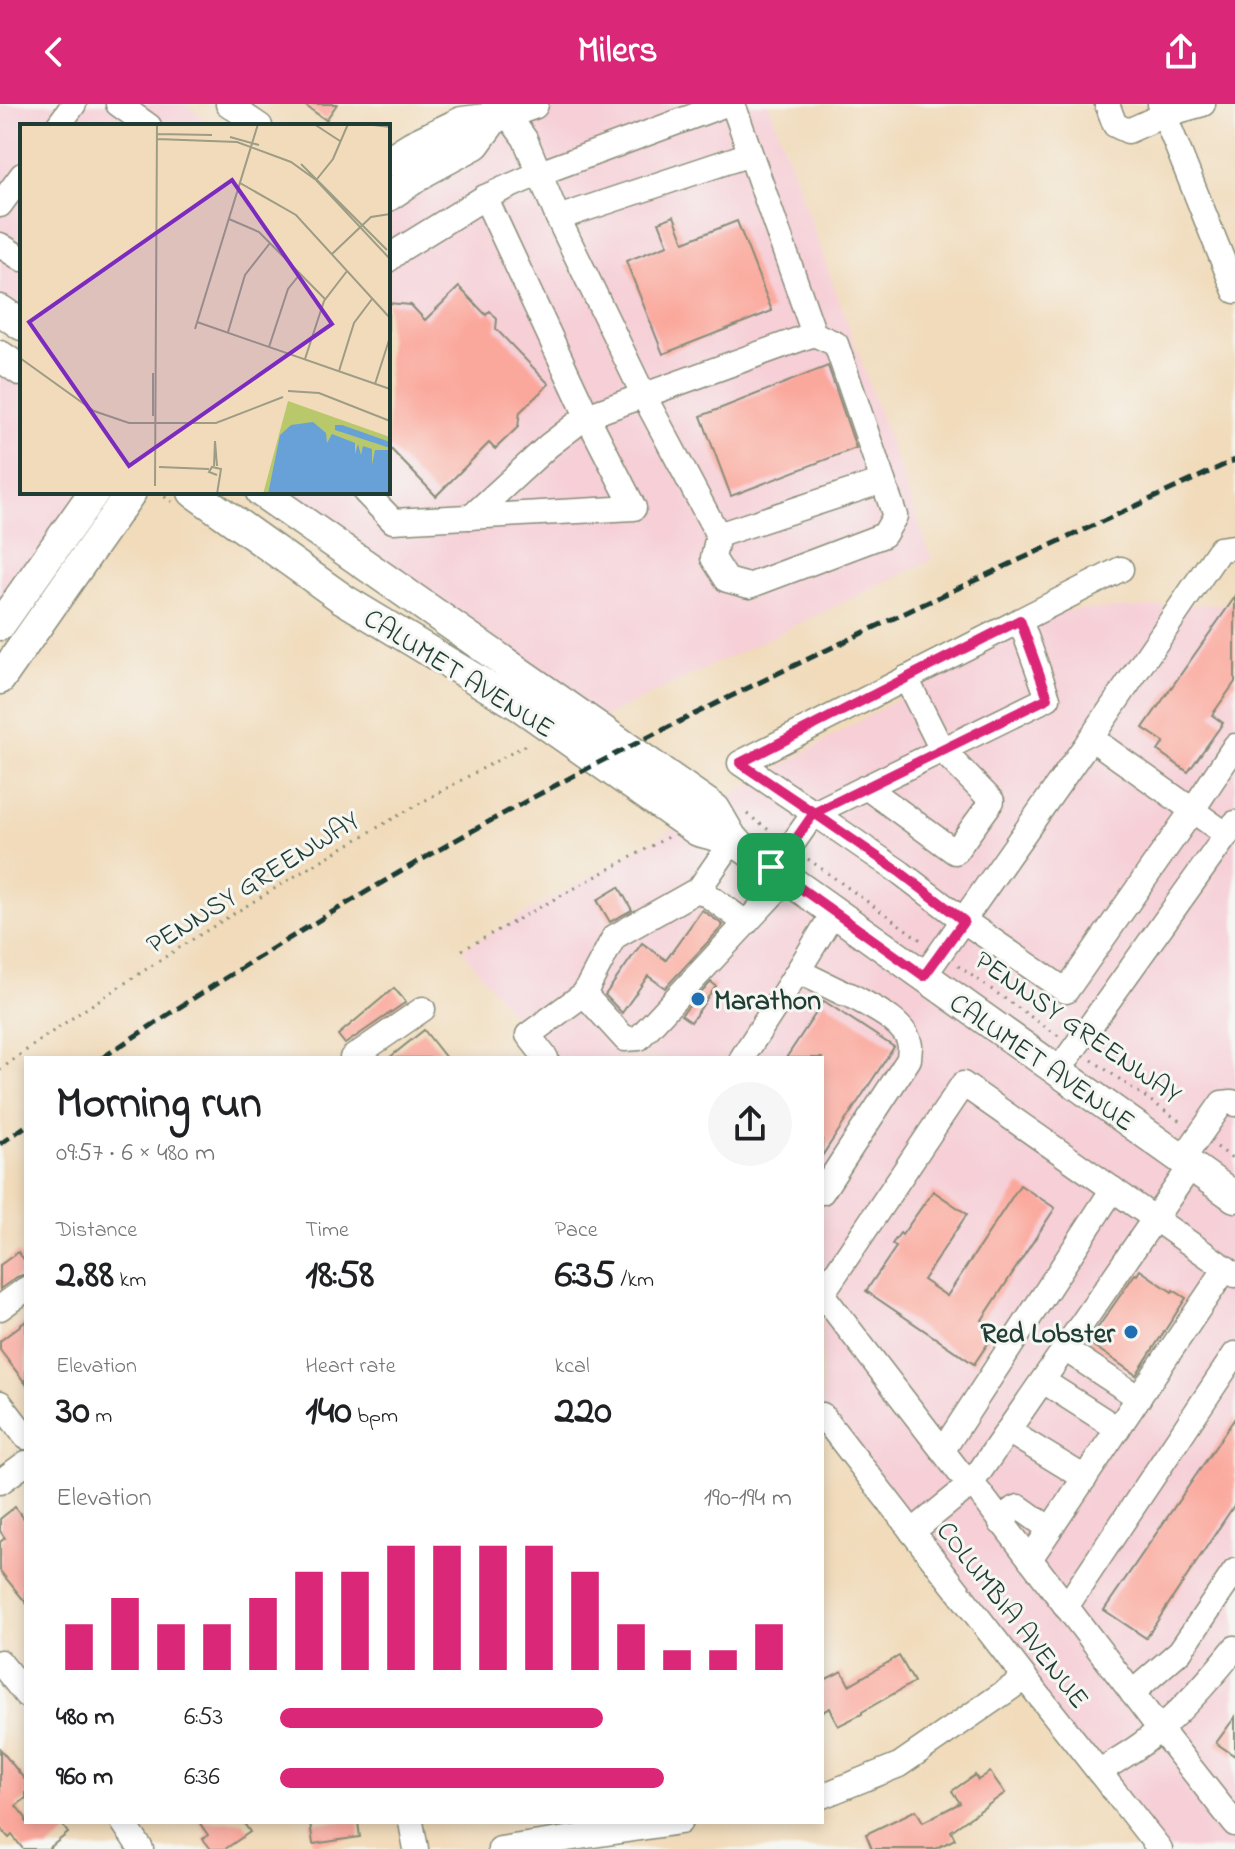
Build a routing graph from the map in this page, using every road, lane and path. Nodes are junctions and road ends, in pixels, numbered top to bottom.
1 (118, 104) edge
2 (228, 104) edge
3 (726, 104) edge
4 (733, 104) edge
5 (1107, 104) edge
6 (1203, 104) edge
7 (507, 110) edge
8 (1162, 110) edge
9 (146, 124) edge
10 (257, 124) edge
11 (750, 154) junction
12 (390, 160) edge
13 (540, 173) junction
14 (20, 178) edge
15 (390, 195) edge
16 (485, 197) junction
17 (0, 205) edge
18 (558, 218) junction
19 (390, 258) edge
20 (1235, 291) edge
21 (0, 310) edge
22 (20, 324) edge
23 (814, 334) junction
24 (0, 356) edge
25 (20, 370) edge
26 (644, 396) junction
27 (587, 416) junction
28 (883, 481) junction
29 (93, 494) edge
30 (130, 494) edge
31 (178, 494) edge
32 (264, 494) edge
33 (367, 494) edge
34 (471, 517) junction
35 (718, 535) junction
36 (1235, 547) edge
37 (1121, 569) dead end
38 (1020, 620) junction
39 (0, 625) edge
40 (906, 678) junction
41 (0, 679) edge
42 (1091, 738) junction
43 (534, 741) dead end
44 (1235, 746) edge
45 (942, 750) junction
46 (866, 787) junction
47 (1192, 811) junction
48 (744, 812) dead end
49 (814, 813) junction
50 (1231, 829) edge
51 (669, 838) dead end
52 (733, 840) junction
53 (783, 864) junction
54 (699, 889) junction
55 (834, 912) junction
56 (964, 921) junction
57 (746, 923) junction
58 (462, 950) dead end
59 (932, 964) junction
60 (798, 971) junction
61 (584, 994) junction
62 (423, 1009) dead end
63 (355, 1056) edge
64 (544, 1056) edge
65 (743, 1056) edge
66 (1066, 1060) junction
67 (0, 1070) edge
68 (1235, 1104) edge
69 (1200, 1135) junction
70 (1235, 1160) edge
71 (1187, 1163) junction
72 (1113, 1189) junction
73 (824, 1190) edge
74 (1235, 1197) edge
75 (1155, 1218) junction
76 (1231, 1272) edge
77 (24, 1290) edge
78 (824, 1291) edge
79 (824, 1297) edge
80 (0, 1308) edge
81 (1065, 1349) junction
82 (1235, 1354) edge
83 (1043, 1381) junction
84 (1139, 1398) junction
85 (0, 1403) edge
86 (824, 1418) edge
87 (1118, 1429) junction
88 (1008, 1431) junction
89 (24, 1434) edge
90 (943, 1450) junction
91 (24, 1464) edge
92 (1085, 1478) junction
93 (0, 1482) edge
94 (971, 1484) junction
95 (1001, 1523) junction
96 (1050, 1529) junction
97 (912, 1532) junction
98 (1030, 1559) junction
99 (1233, 1579) edge
100 (1066, 1607) junction
101 (1235, 1648) edge
102 (0, 1662) edge
103 (1025, 1678) junction
104 (24, 1692) edge
105 (1132, 1693) junction
106 (1159, 1728) junction
107 (1099, 1772) junction
108 (824, 1795) edge
109 (124, 1824) edge
110 (411, 1824) edge
111 (667, 1824) edge
112 (1235, 1824) edge
113 (141, 1849) edge
114 (416, 1849) edge
115 (500, 1849) edge
116 (1160, 1849) edge

1 - 9 street
2 - 10 street
3 - 13 street
4 - 11 street
5 - 8 street
6 - 8 street
7 - 12 main road
7 - 13 street
7 - 15 main road
8 - 20 street
11 - 18 street
11 - 23 street
13 - 16 street
13 - 18 street
14 - 17 street
16 - 19 street
16 - 27 street
18 - 26 street
21 - 22 main road
23 - 26 street
23 - 28 street
24 - 25 main road
26 - 27 street
26 - 35 street
27 - 34 street
27 - 34 street
28 - 35 street
28 - 35 street
29 - 39 main road
30 - 41 main road
31 - 52 main road, CALUMET AVENUE
32 - 52 main road, CALUMET AVENUE
33 - 34 street
36 - 42 street
37 - 38 street
38 - 40 street
38 - 45 street
40 - 45 street
40 - 49 street
42 - 47 street
42 - 56 street
43 - 67 path, PENNSY GREENWAY
44 - 47 street
45 - 46 street
45 - 46 street
46 - 49 street
47 - 50 street
47 - 56 street
48 - 53 path, PENNSY GREENWAY
49 - 53 street
49 - 56 street
50 - 66 street
51 - 58 path
52 - 53 main road, CALUMET AVENUE
52 - 54 street
53 - 55 main road, CALUMET AVENUE
53 - 57 street
53 - 59 path, PENNSY GREENWAY
54 - 57 street
54 - 61 street
55 - 59 main road, CALUMET AVENUE
55 - 60 street
56 - 59 street
57 - 61 street
59 - 66 main road, CALUMET AVENUE
59 - 66 path, PENNSY GREENWAY
60 - 65 street
60 - 73 street
61 - 64 street
62 - 63 street
66 - 69 path, PENNSY GREENWAY
66 - 71 main road, CALUMET AVENUE
68 - 69 street
69 - 70 path, PENNSY GREENWAY
69 - 71 street
71 - 74 main road, CALUMET AVENUE
71 - 75 street
72 - 75 street
72 - 78 street
72 - 90 street
75 - 76 street
75 - 81 street
76 - 84 street
77 - 80 street
79 - 90 street
81 - 83 street
81 - 84 street
82 - 100 street
83 - 87 street
83 - 88 street
84 - 87 street
85 - 89 street
86 - 97 street, COLUMBIA AVENUE
87 - 92 street
88 - 92 street
88 - 94 street
90 - 94 street
91 - 93 street
92 - 96 street
94 - 95 street
94 - 97 street
95 - 96 street
95 - 98 street
96 - 98 street
97 - 103 street, COLUMBIA AVENUE
98 - 100 street
99 - 105 street
100 - 105 street
101 - 106 street
102 - 104 street
103 - 107 street, COLUMBIA AVENUE
103 - 108 street
105 - 106 street
106 - 107 street
106 - 112 street
107 - 116 street, COLUMBIA AVENUE
109 - 113 street
110 - 114 street
111 - 115 street

